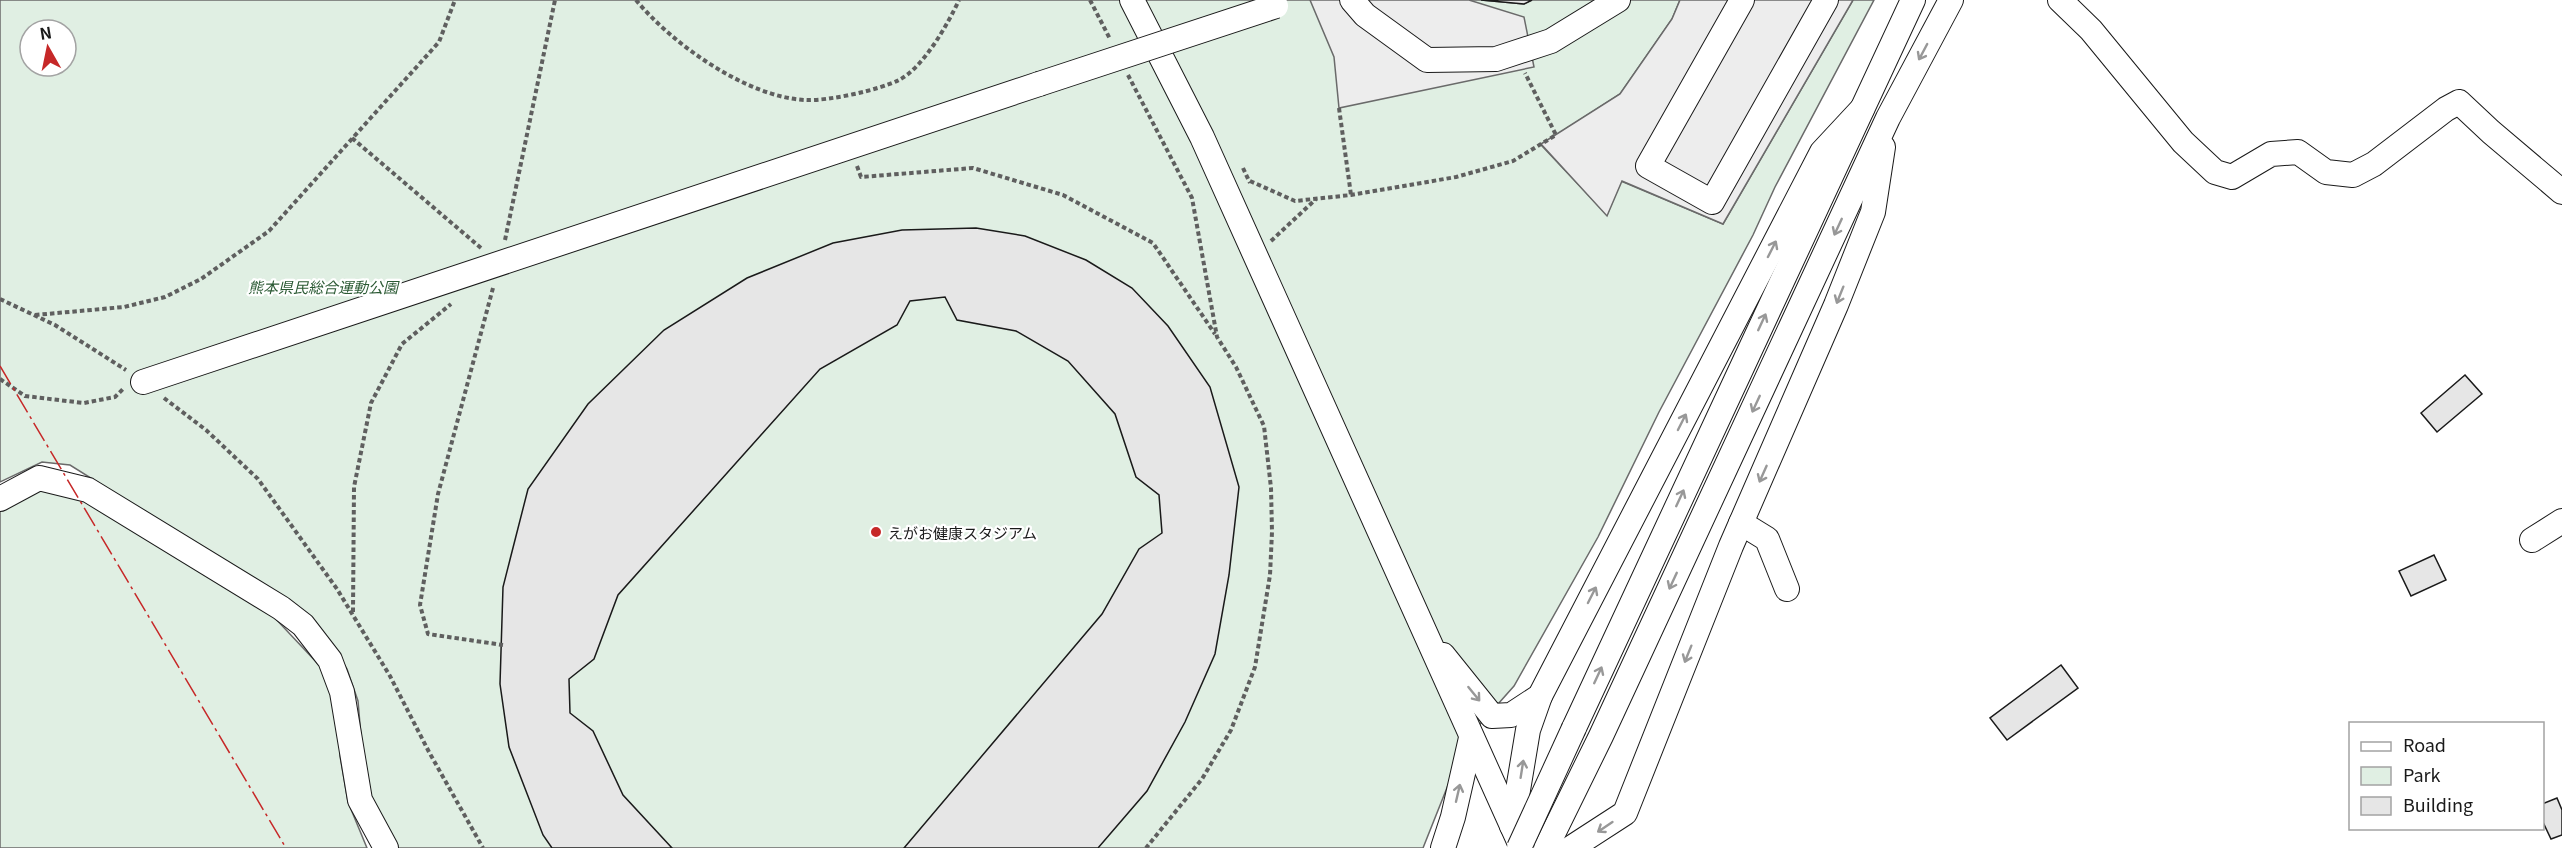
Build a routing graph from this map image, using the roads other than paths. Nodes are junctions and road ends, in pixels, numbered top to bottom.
1 (1132, 0) edge
2 (1352, 0) edge
3 (1618, 0) edge
4 (1742, 0) edge
5 (1826, 0) edge
6 (1913, 0) edge
7 (1950, 0) edge
8 (2060, 0) edge
9 (1276, 6) dead end
10 (1862, 109) junction
11 (1888, 118) junction
12 (2562, 192) edge
13 (138, 379) road end
14 (0, 499) edge
15 (2562, 520) edge
16 (1742, 523) junction
17 (2532, 540) dead end
18 (1788, 589) dead end
19 (1424, 633) junction
20 (1540, 696) junction
21 (1471, 738) junction
22 (1517, 841) edge
23 (386, 848) edge
24 (1443, 848) edge
25 (1546, 848) edge
26 (1571, 848) edge

1 - 19 street
2 - 3 street
4 - 5 street
6 - 10 street
7 -> 11 street
8 - 12 street
9 - 13 street, bridge
20 -> 10 street
22 -> 10 street, bridge
11 -> 16 street
11 -> 25 street
14 - 23 street
15 - 17 street
16 - 18 street
16 -> 26 street
19 -> 20 street
19 - 21 street
22 -> 20 street
21 - 22 street
24 -> 21 street

